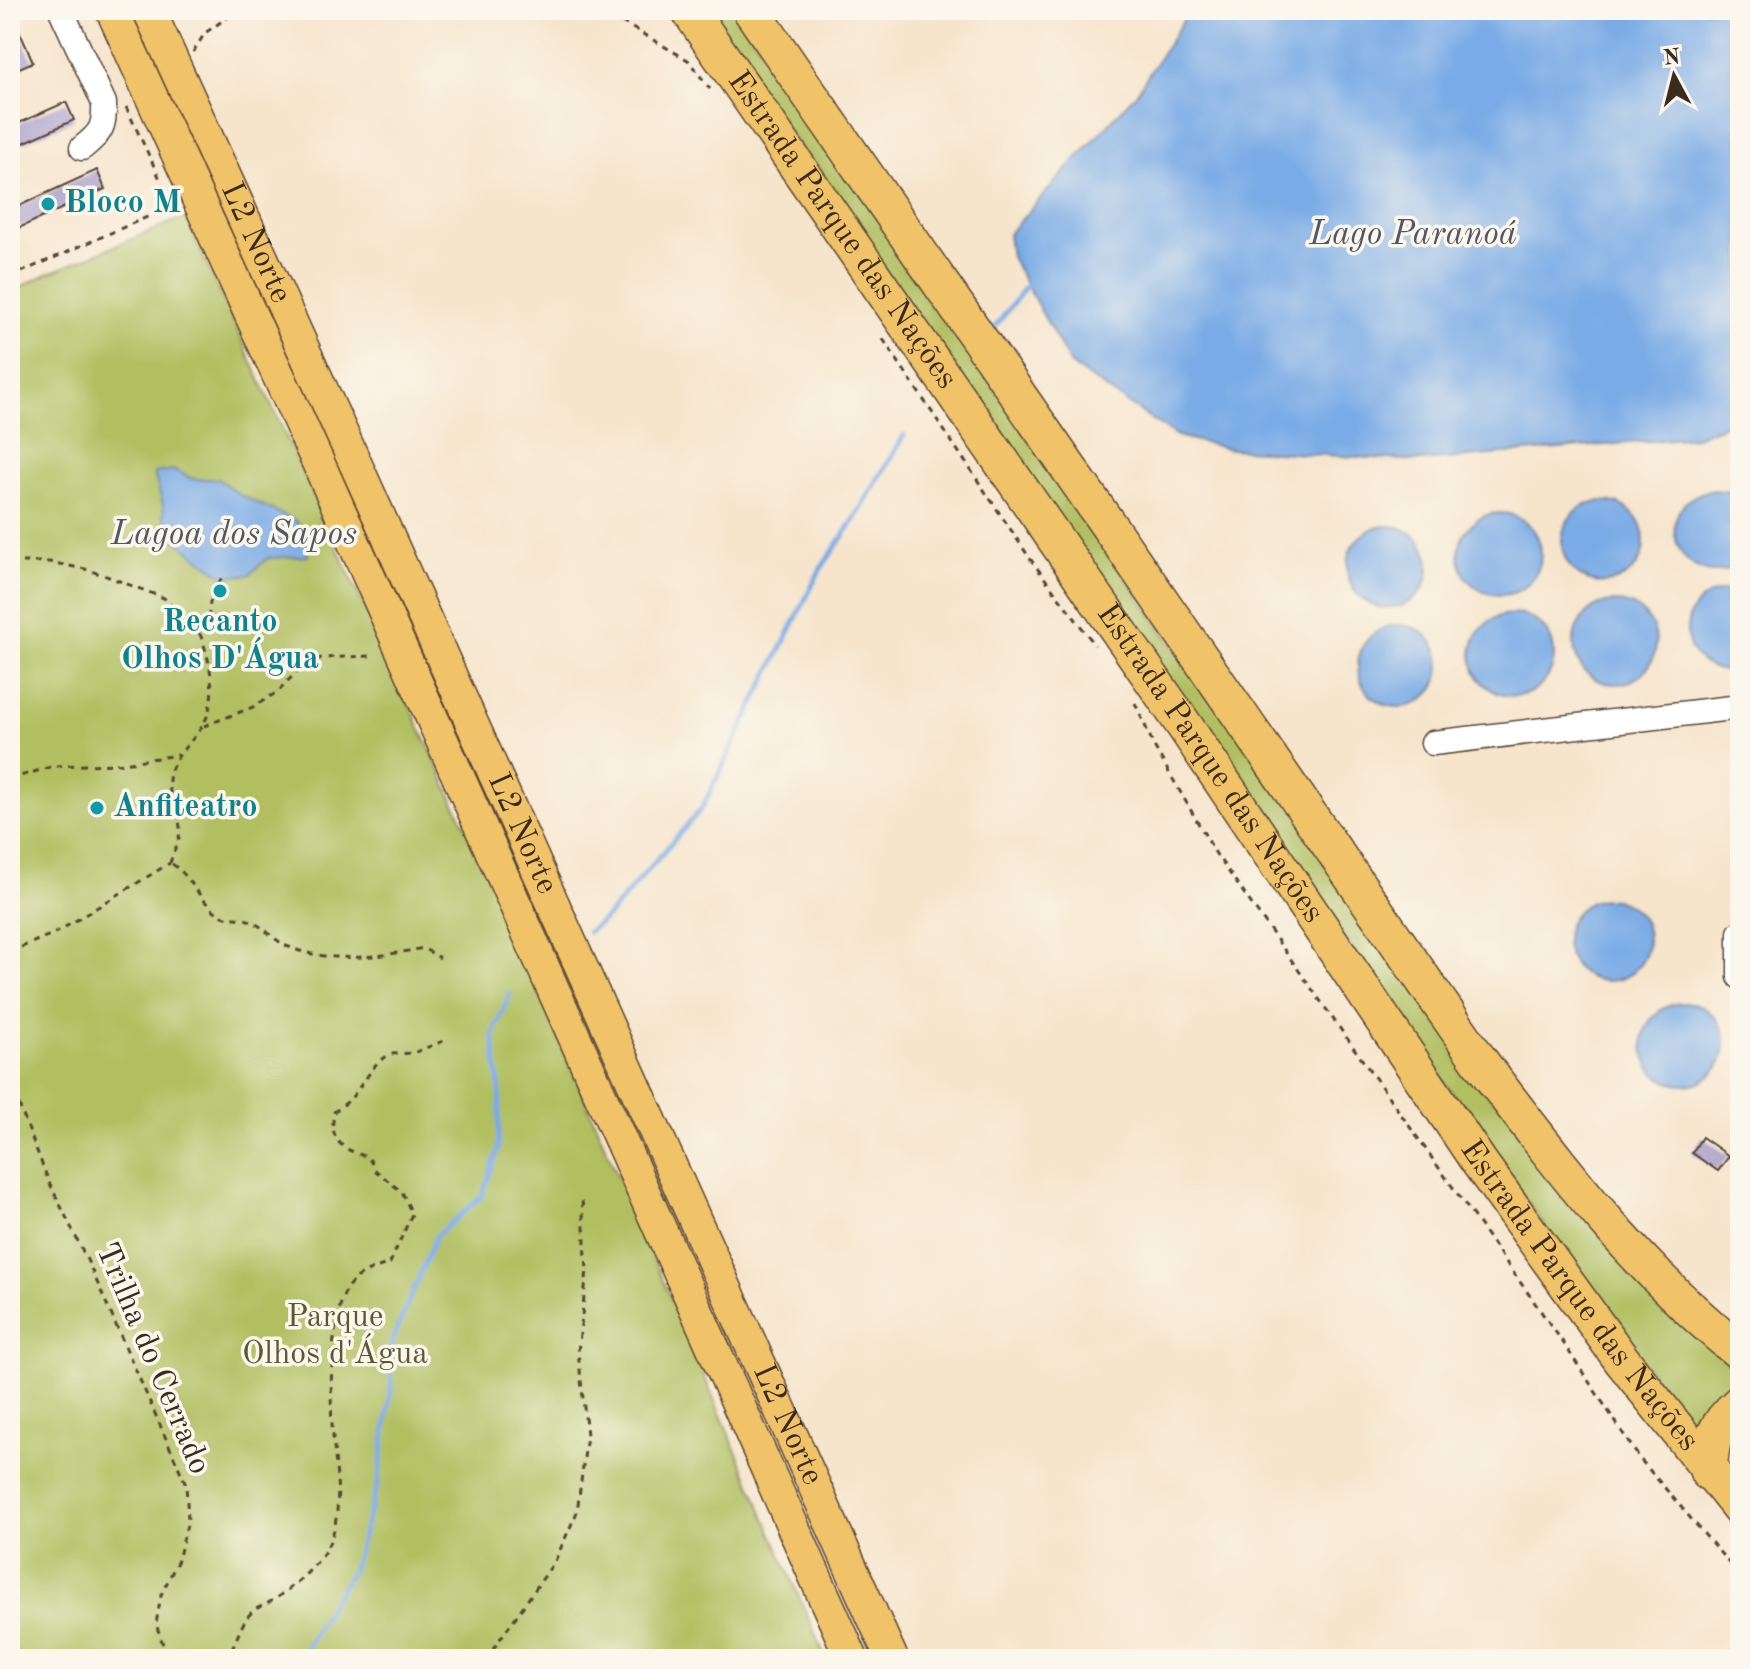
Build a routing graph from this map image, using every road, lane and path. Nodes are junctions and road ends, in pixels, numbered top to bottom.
1 (61, 10) edge
2 (112, 10) edge
3 (149, 10) edge
4 (238, 10) edge
5 (601, 10) edge
6 (689, 10) edge
7 (751, 10) edge
8 (178, 76) junction
9 (713, 94) dead end
10 (120, 95) dead end
11 (82, 148) dead end
12 (10, 277) edge
13 (880, 335) dead end
14 (352, 456) junction
15 (321, 469) junction
16 (10, 562) edge
17 (222, 577) dead end
18 (200, 634) junction
19 (1099, 651) dead end
20 (372, 656) dead end
21 (1134, 700) dead end
22 (1740, 707) edge
23 (202, 726) junction
24 (1433, 743) dead end
25 (178, 755) junction
26 (10, 779) edge
27 (170, 863) junction
28 (1740, 933) edge
29 (10, 952) edge
30 (440, 958) dead end
31 (1740, 977) edge
32 (446, 1040) dead end
33 (10, 1082) edge
34 (582, 1199) dead end
35 (1740, 1352) edge
36 (1740, 1403) edge
37 (1708, 1472) junction
38 (1740, 1508) edge
39 (1740, 1576) edge
40 (168, 1659) edge
41 (225, 1659) edge
42 (486, 1659) edge
43 (852, 1659) edge
44 (892, 1659) edge

1 - 11 street
2 - 15 main road, L2 Norte
3 - 8 main road, L2 Norte
4 - 8 path
5 - 9 path
6 - 37 highway, Estrada Parque das Nações
7 - 35 highway, Estrada Parque das Nações
8 - 14 main road, L2 Norte
10 - 12 path
13 - 19 path
14 - 15 main road
14 - 44 main road, L2 Norte
15 - 43 main road, L2 Norte
16 - 18 path
17 - 18 path
18 - 23 path
20 - 23 path
21 - 39 path
22 - 24 street
23 - 25 path
25 - 26 path
25 - 27 path
27 - 29 path
27 - 30 path
28 - 31 street
32 - 41 path
33 - 40 path, Trilha do Cerrado
34 - 42 path
36 - 37 highway
37 - 38 highway, Estrada Parque das Nações

